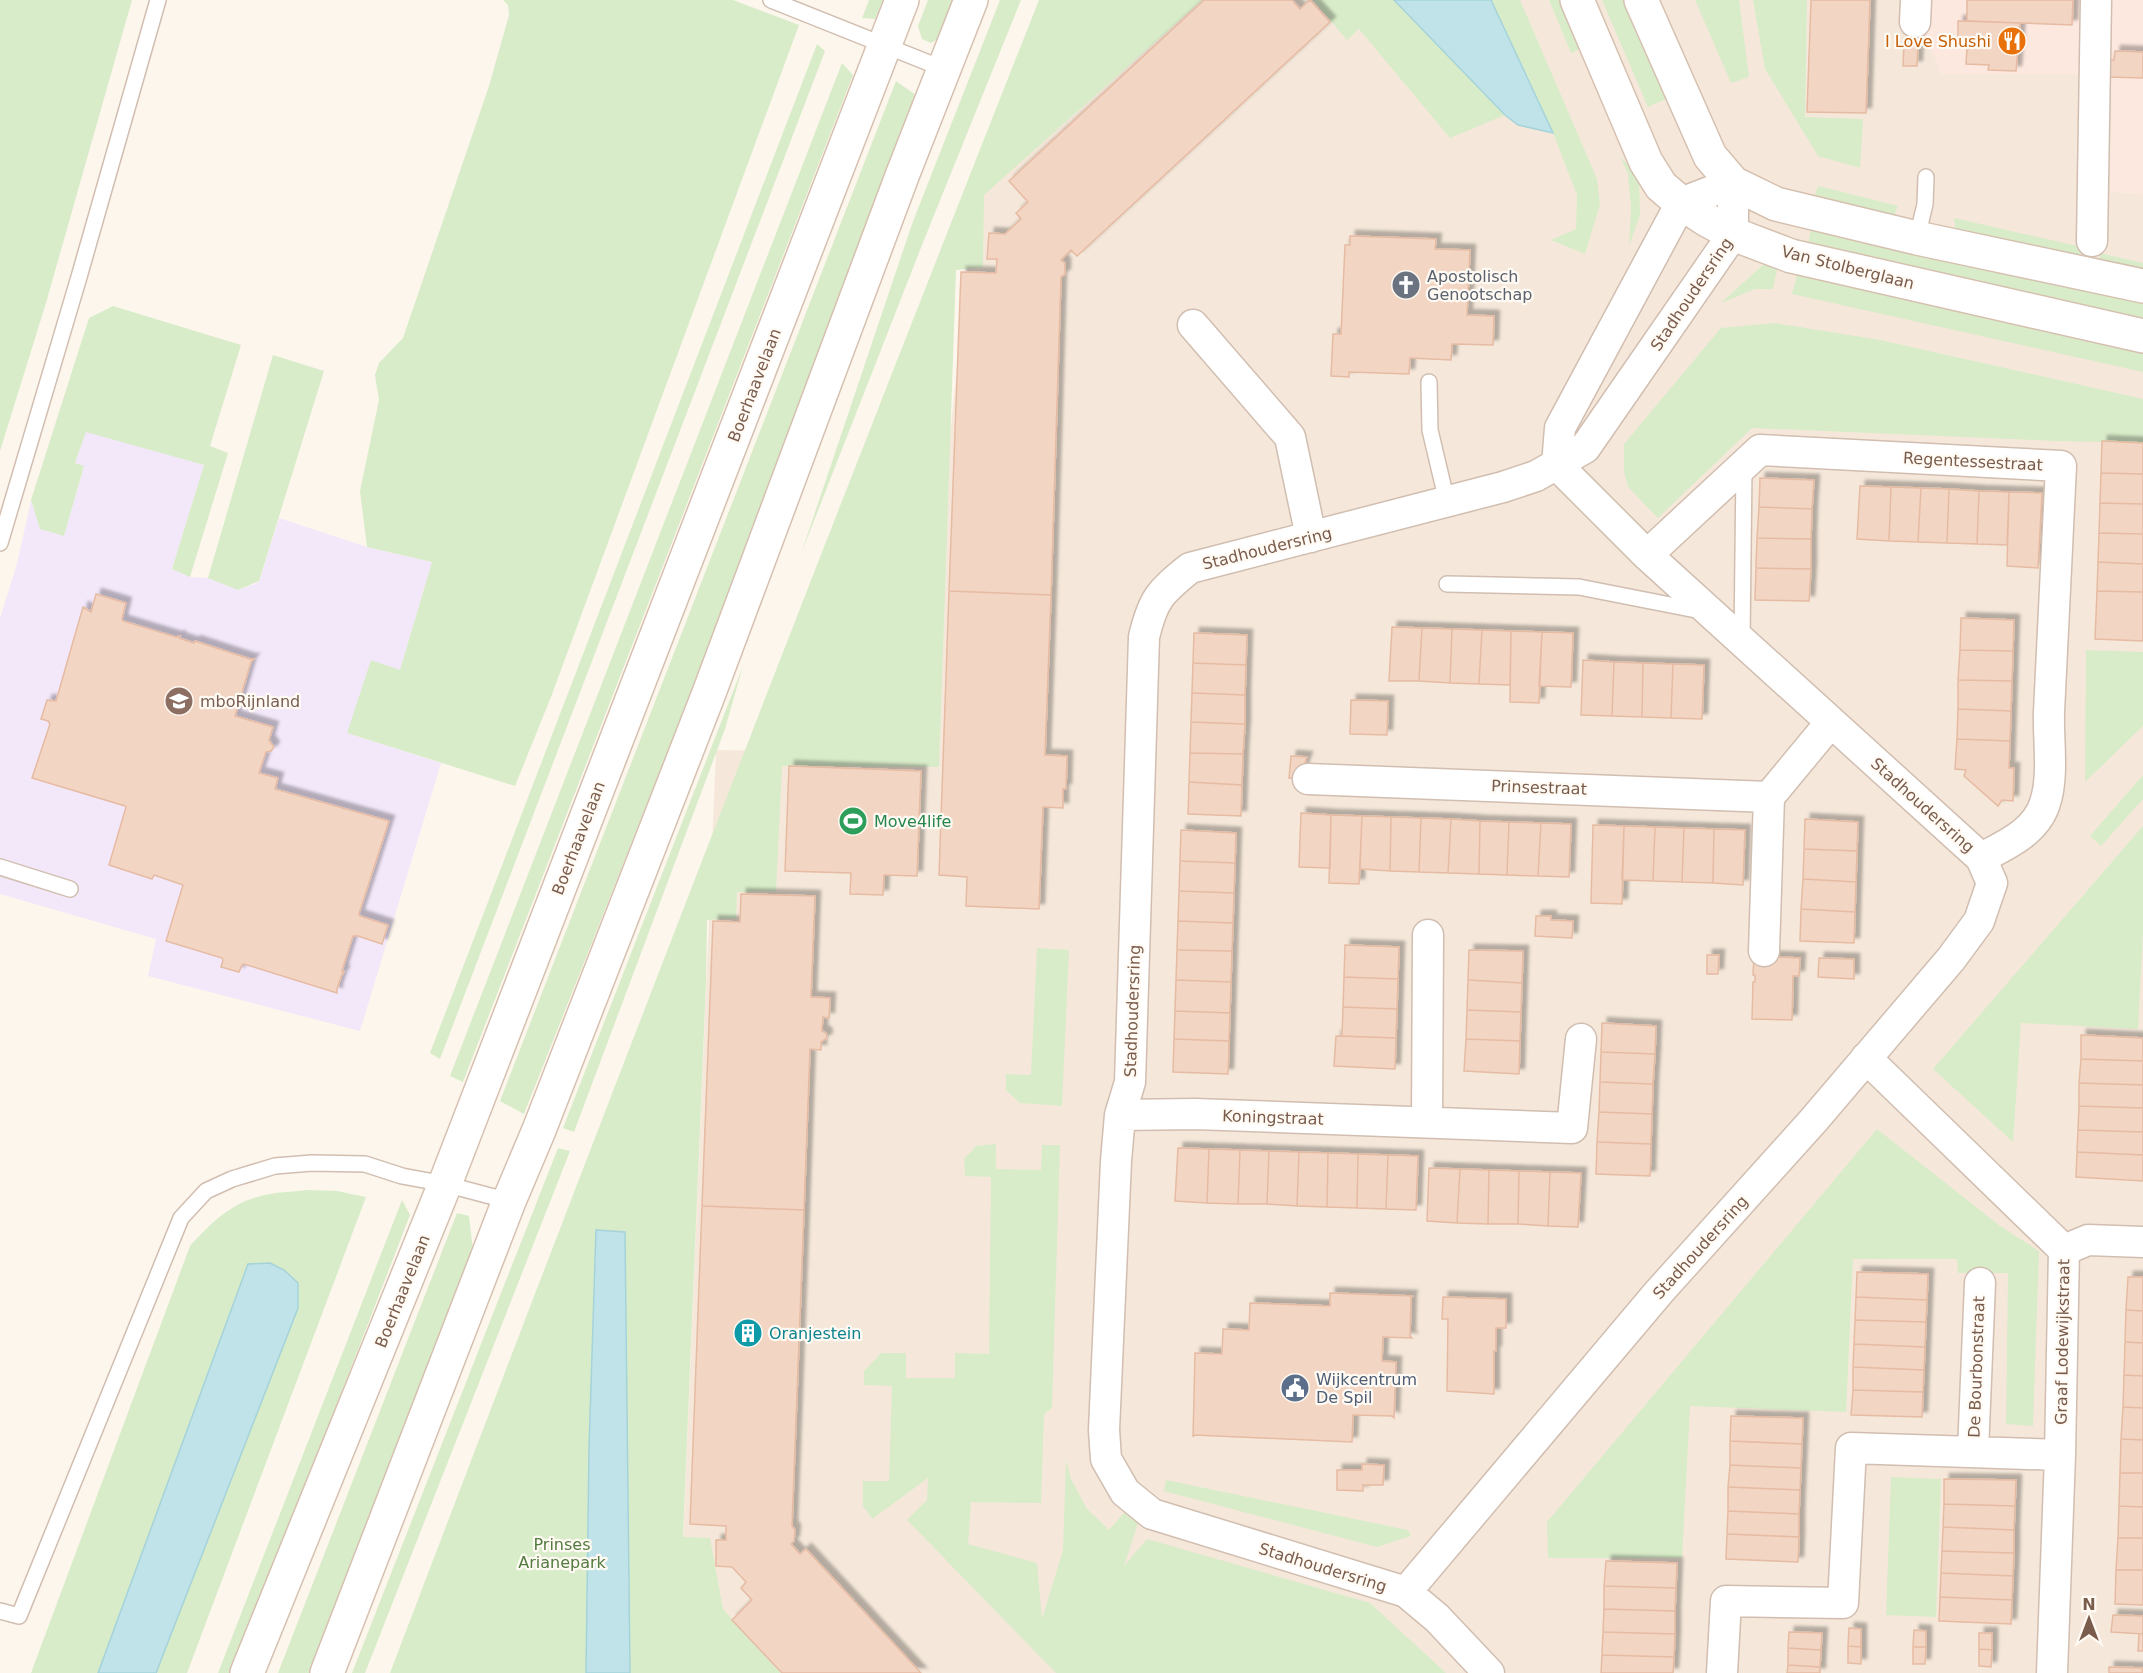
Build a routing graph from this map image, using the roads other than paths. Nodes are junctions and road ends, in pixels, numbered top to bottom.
1 (158, 0) edge
2 (771, 0) edge
3 (902, 0) edge
4 (971, 0) edge
5 (1577, 0) edge
6 (1641, 0) edge
7 (2096, 0) edge
8 (884, 45) junction
9 (944, 69) junction
10 (1926, 177) dead end
11 (1732, 183) junction
12 (1681, 203) junction
13 (1732, 234) junction
14 (1917, 238) junction
15 (2092, 241) dead end
16 (2143, 286) edge
17 (1192, 325) dead end
18 (2143, 336) edge
19 (1429, 382) dead end
20 (1744, 464) junction
21 (1557, 465) junction
22 (1447, 502) junction
23 (1311, 537) junction
24 (0, 543) edge
25 (1647, 555) junction
26 (1447, 584) dead end
27 (1710, 612) junction
28 (1742, 640) junction
29 (1831, 722) junction
30 (1308, 779) dead end
31 (1769, 797) junction
32 (1981, 858) junction
33 (0, 867) edge
34 (70, 889) dead end
35 (1428, 934) dead end
36 (1764, 951) dead end
37 (1581, 1039) dead end
38 (1866, 1058) junction
39 (1120, 1115) junction
40 (1426, 1122) junction
41 (445, 1184) junction
42 (509, 1202) junction
43 (2143, 1242) edge
44 (2064, 1250) junction
45 (1980, 1283) dead end
46 (1972, 1451) junction
47 (2060, 1455) junction
48 (1406, 1592) junction
49 (0, 1611) edge
50 (248, 1673) edge
51 (327, 1673) edge
52 (1489, 1673) edge
53 (1722, 1673) edge
54 (2052, 1673) edge

1 - 24 lane
2 - 8 lane
3 - 8 street, Boerhaavelaan
4 - 9 street
5 - 12 street, Van Stolberglaan
6 - 11 street
7 - 15 street
8 - 9 lane
8 - 41 street, Boerhaavelaan
9 - 42 street
10 - 14 lane
11 - 12 street
11 - 13 street, Stadhoudersring
11 - 14 street
12 - 13 street, Van Stolberglaan
12 - 21 street
13 - 18 street, Van Stolberglaan
13 - 21 street, Stadhoudersring
14 - 16 street
17 - 23 street
19 - 22 lane
20 - 25 street, Regentessestraat
20 - 28 lane
20 - 32 street, Regentessestraat
21 - 22 street, Stadhoudersring
21 - 25 street, Stadhoudersring
22 - 23 street, Stadhoudersring
23 - 39 street, Stadhoudersring
25 - 27 street, Stadhoudersring
26 - 27 lane
27 - 28 street, Stadhoudersring
28 - 29 street, Stadhoudersring
29 - 31 street
29 - 32 street, Stadhoudersring
30 - 31 street, Prinsestraat
31 - 36 street
32 - 38 street, Stadhoudersring
33 - 34 lane
35 - 40 street
37 - 40 street, Koningstraat
38 - 44 street, Graaf Lodewijkstraat
38 - 48 street, Stadhoudersring
39 - 40 street, Koningstraat
39 - 48 street, Stadhoudersring
41 - 42 lane
41 - 49 lane
41 - 50 street, Boerhaavelaan
42 - 51 street
43 - 44 street
44 - 47 street, Graaf Lodewijkstraat
45 - 46 street, De Bourbonstraat
46 - 47 street, De Bourbonstraat
46 - 53 street, De Bourbonstraat
47 - 54 street, Graaf Lodewijkstraat
48 - 52 street

